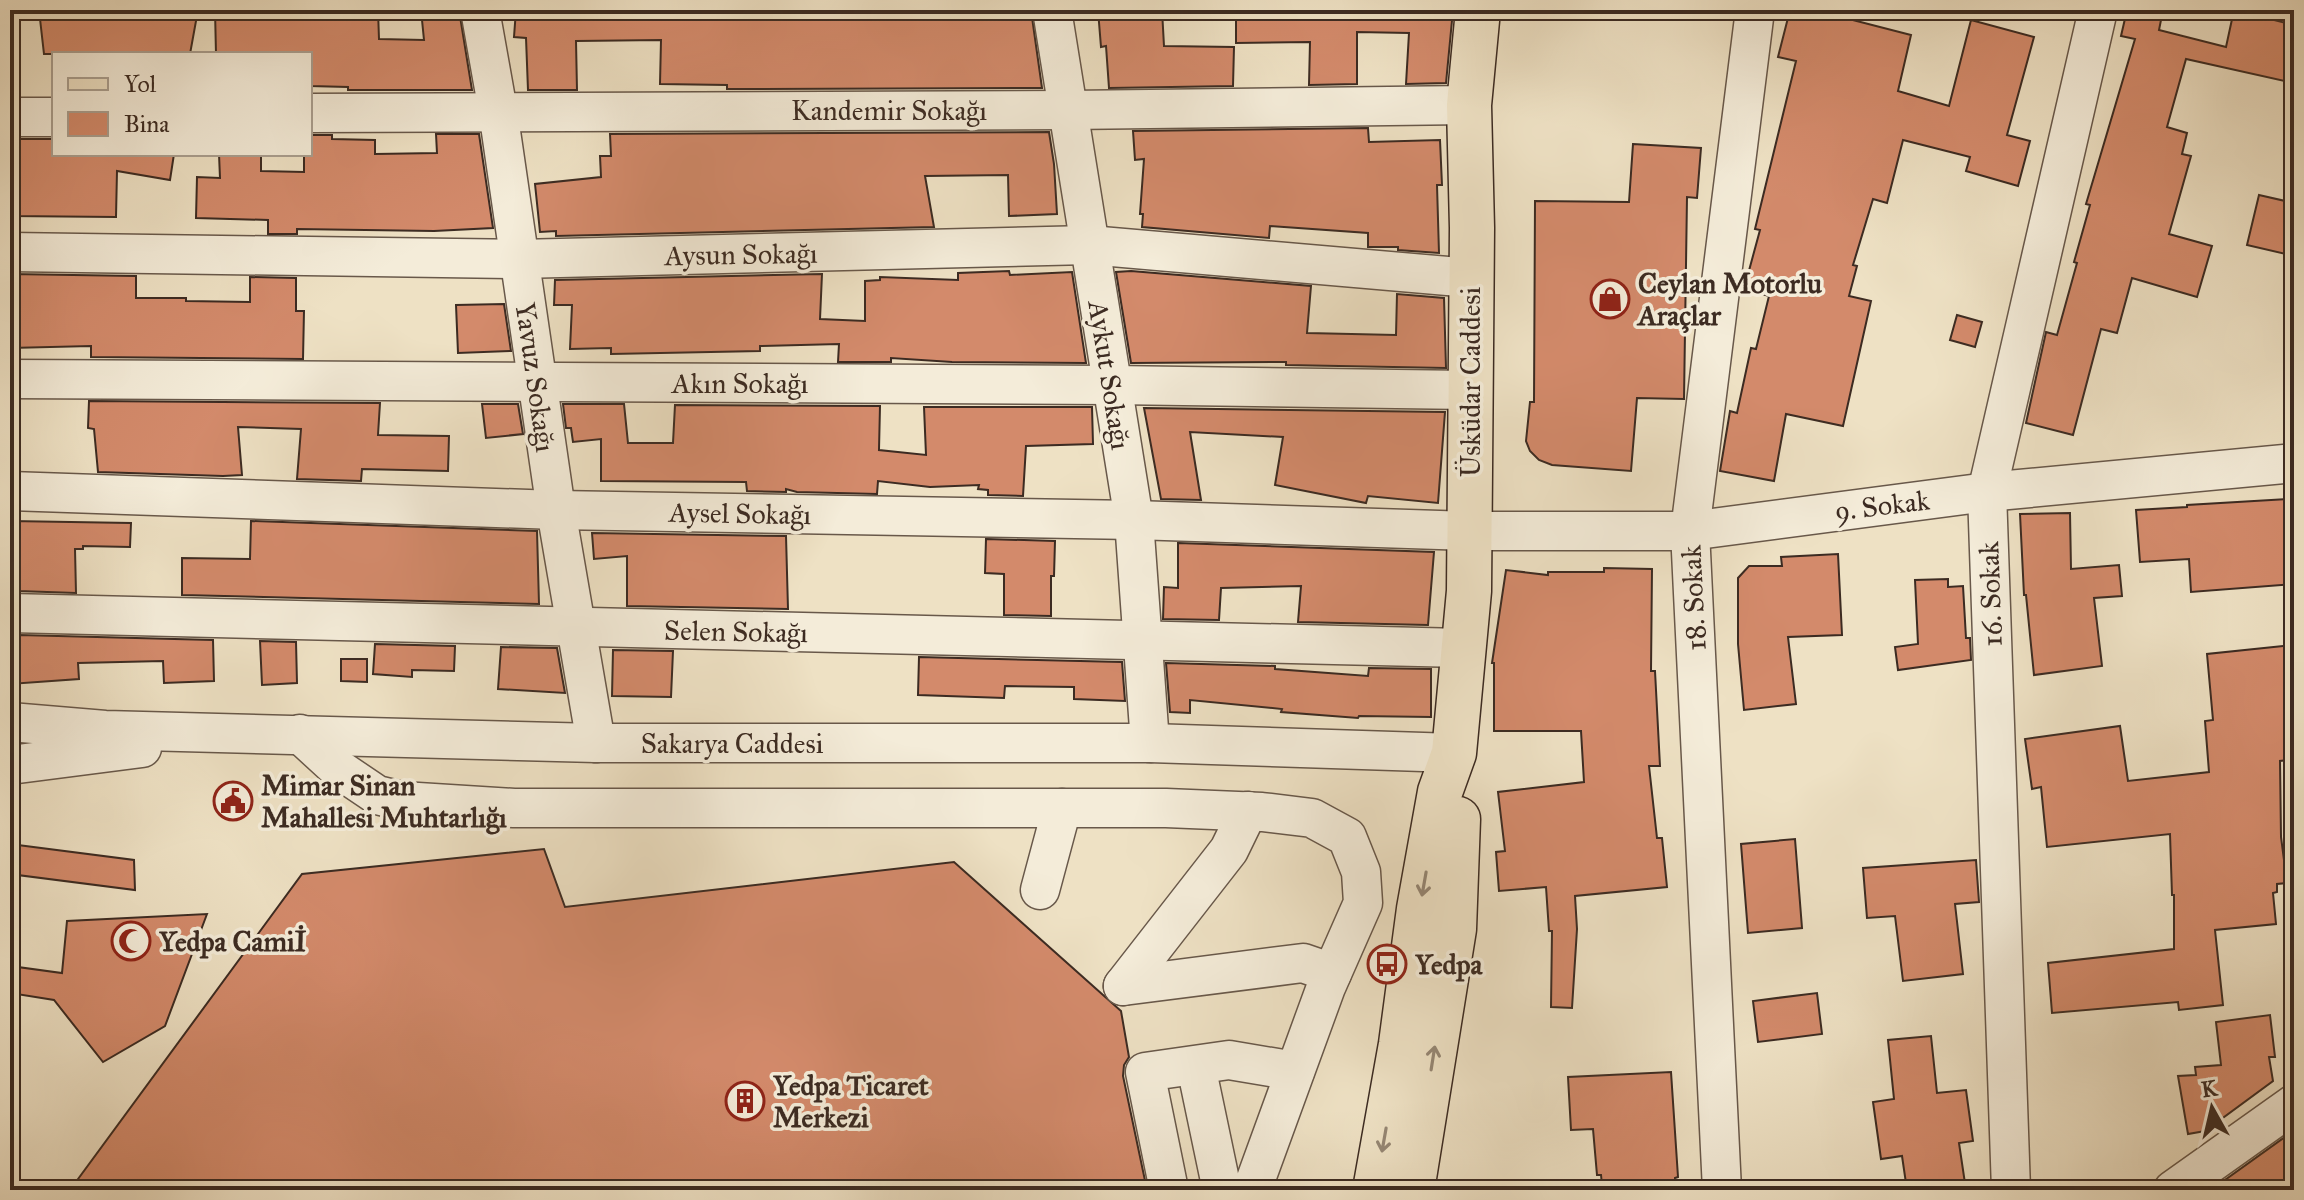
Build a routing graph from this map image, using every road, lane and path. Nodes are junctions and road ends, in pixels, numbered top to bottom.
1 (480, 10) edge
2 (1052, 10) edge
3 (1478, 10) edge
4 (1755, 10) edge
5 (2098, 10) edge
6 (1469, 105) junction
7 (1069, 110) junction
8 (498, 111) junction
9 (312, 113) edge
10 (10, 117) edge
11 (52, 117) edge
12 (1089, 245) junction
13 (10, 252) edge
14 (519, 259) junction
15 (1471, 278) junction
16 (10, 379) edge
17 (536, 381) junction
18 (1112, 385) junction
19 (1469, 390) junction
20 (2294, 463) edge
21 (10, 491) edge
22 (1987, 492) junction
23 (556, 510) junction
24 (1134, 520) junction
25 (1470, 531) junction
26 (1690, 531) junction
27 (10, 613) edge
28 (576, 627) junction
29 (1141, 641) junction
30 (1462, 648) junction
31 (10, 722) edge
32 (231, 733) junction
33 (300, 734) junction
34 (596, 743) junction
35 (1150, 743) junction
36 (1454, 753) junction
37 (10, 765) edge
38 (1062, 808) junction
39 (1248, 811) junction
40 (1040, 890) dead end
41 (1332, 973) junction
42 (1196, 1066) junction
43 (1295, 1071) junction
44 (2294, 1104) edge
45 (1169, 1190) edge
46 (1222, 1190) edge
47 (1252, 1190) edge
48 (1375, 1190) edge
49 (1412, 1190) edge
50 (1722, 1190) edge
51 (2011, 1190) edge
52 (2173, 1190) edge

1 - 8 street, Yavuz Sokağı
2 - 7 street, Aykut Sokağı
3 - 6 main road, Üsküdar Caddesi
4 - 26 street, 18. Sokak
5 - 22 street, 16. Sokak
6 - 7 street, Kandemir Sokağı
6 - 15 main road, Üsküdar Caddesi
7 - 8 street, Kandemir Sokağı
7 - 12 street, Aykut Sokağı
8 - 9 street, Kandemir Sokağı
8 - 14 street, Yavuz Sokağı
10 - 11 street
12 - 14 street, Aysun Sokağı
12 - 15 street, Aysun Sokağı
12 - 18 street, Aykut Sokağı
13 - 14 street, Aysun Sokağı
14 - 17 street, Yavuz Sokağı
15 - 19 main road, Üsküdar Caddesi
16 - 17 street, Akın Sokağı
17 - 18 street, Akın Sokağı
17 - 23 street, Yavuz Sokağı
18 - 19 street, Akın Sokağı
18 - 24 street, Aykut Sokağı
19 - 25 main road, Üsküdar Caddesi
20 - 22 street, 9. Sokak
21 - 23 street, Aysel Sokağı
22 - 26 street, 9. Sokak
22 - 51 street, 16. Sokak
23 - 24 street, Aysel Sokağı
23 - 28 street, Yavuz Sokağı
24 - 25 street, Aysel Sokağı
24 - 29 street, Aykut Sokağı
25 - 26 street, 9. Sokak
25 - 30 main road, Üsküdar Caddesi
26 - 50 street, 18. Sokak
27 - 28 street, Selen Sokağı
28 - 29 street, Selen Sokağı
28 - 34 street, Yavuz Sokağı
29 - 30 street, Selen Sokağı
29 - 35 street, Aykut Sokağı
30 - 36 main road, Üsküdar Caddesi
31 - 32 street, Sakarya Caddesi
32 - 33 street, Sakarya Caddesi
32 - 37 street
33 - 34 street, Sakarya Caddesi
33 - 38 street
34 - 35 street, Sakarya Caddesi
35 - 36 street, Sakarya Caddesi
36 -> 48 main road, Üsküdar Caddesi
49 -> 36 main road, Üsküdar Caddesi
38 - 39 street
38 - 40 street
39 - 41 street
39 - 41 street
41 - 43 street
42 - 43 street
42 - 45 street
42 - 46 street
43 - 47 street
44 - 52 street

